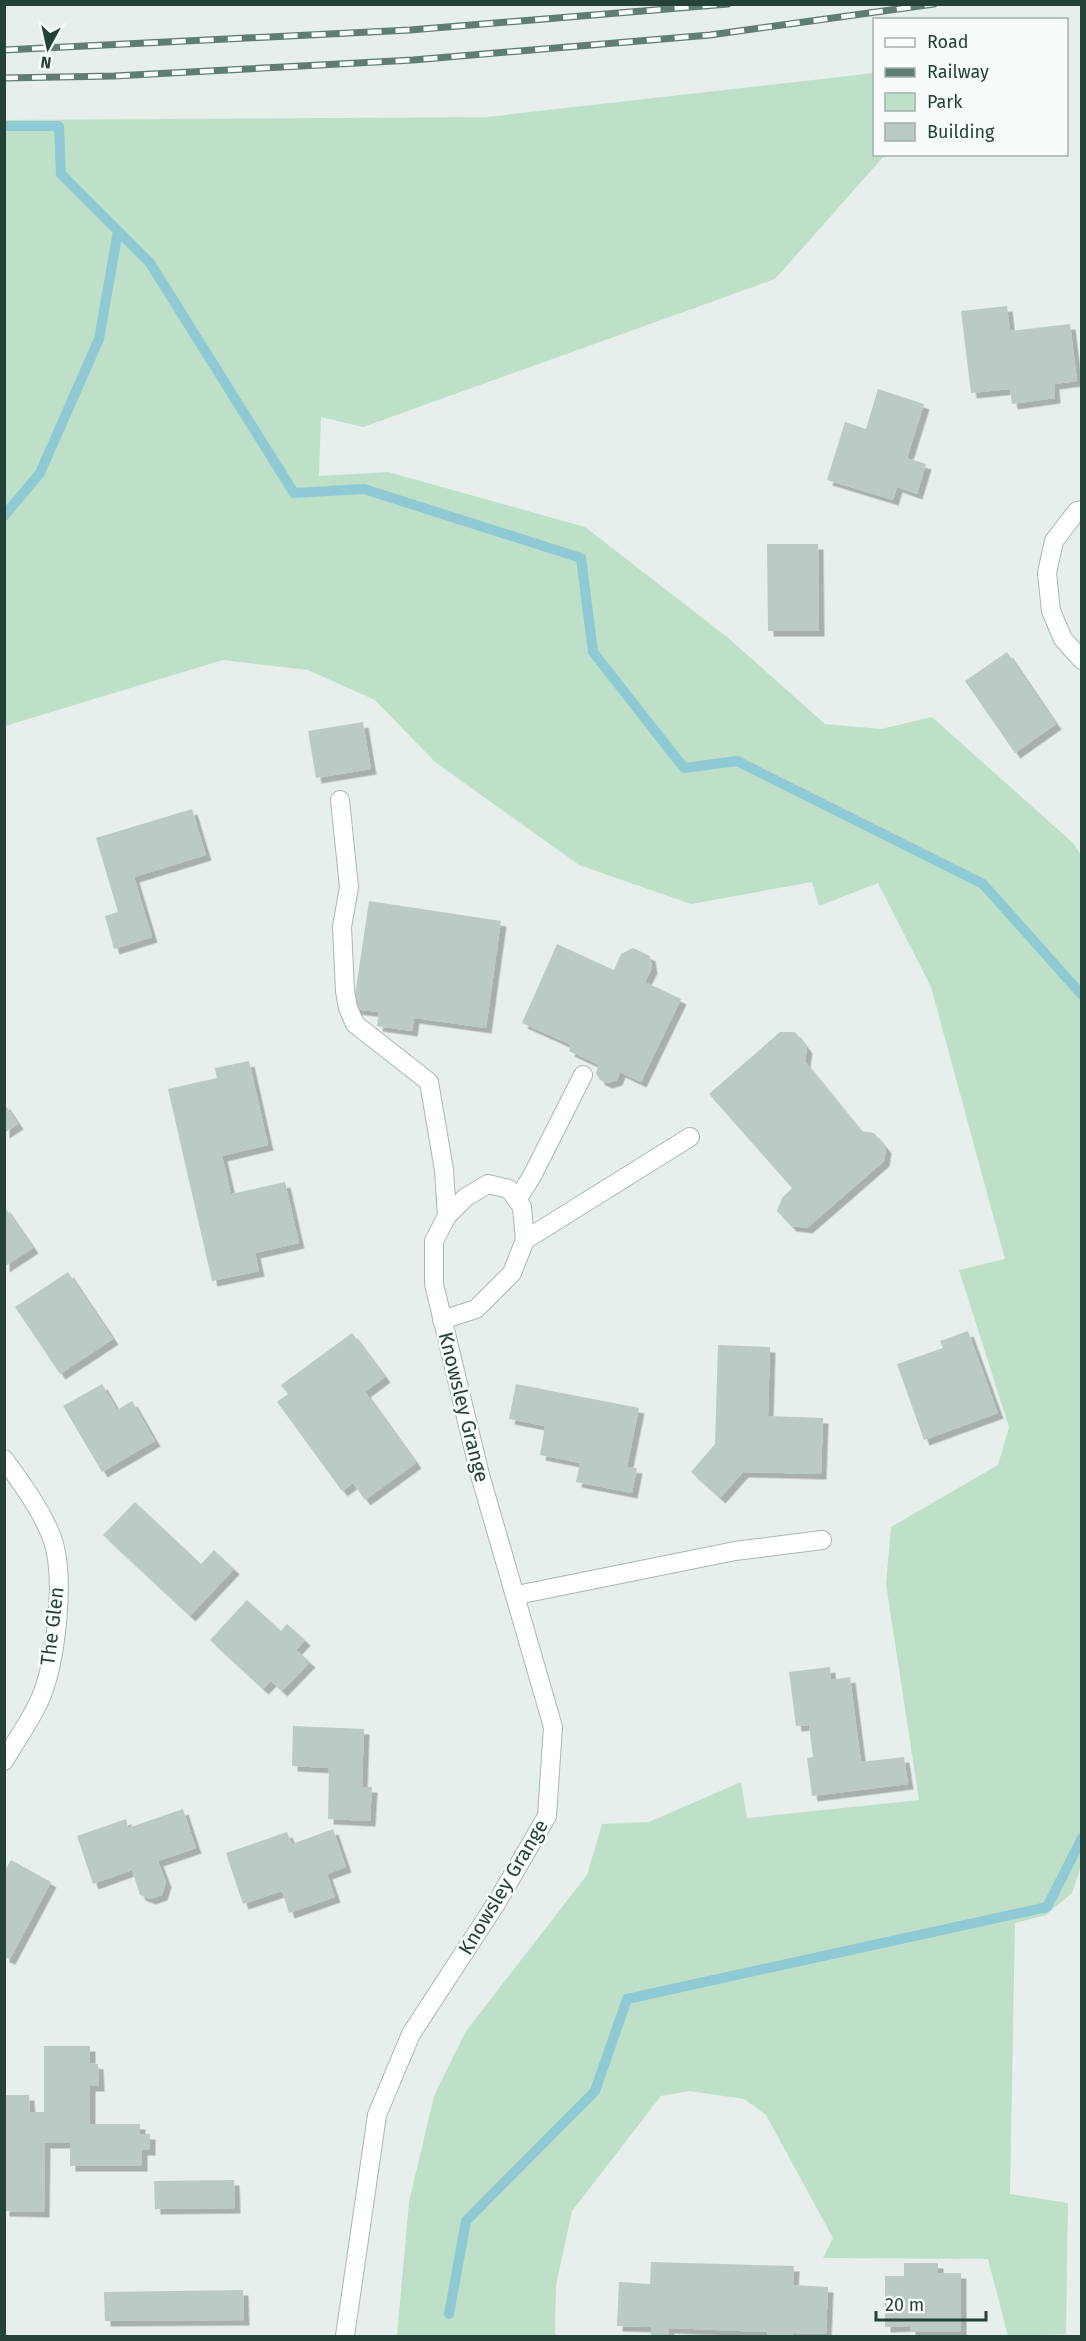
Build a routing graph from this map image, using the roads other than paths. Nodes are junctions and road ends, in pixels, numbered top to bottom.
1 (1082, 510) edge
2 (1082, 660) edge
3 (340, 800) dead end
4 (583, 1075) dead end
5 (690, 1137) dead end
6 (517, 1200) junction
7 (447, 1216) junction
8 (525, 1240) junction
9 (442, 1320) junction
10 (4, 1459) edge
11 (822, 1540) dead end
12 (517, 1595) junction
13 (4, 1761) edge
14 (345, 2337) edge

1 - 2 street
3 - 7 street
4 - 6 street
5 - 8 street
6 - 7 street, Knowsley Grange
6 - 8 street, Knowsley Grange
7 - 9 street, Knowsley Grange
8 - 9 street, Knowsley Grange
9 - 12 street, Knowsley Grange
10 - 13 street, The Glen
11 - 12 street
12 - 14 street, Knowsley Grange

